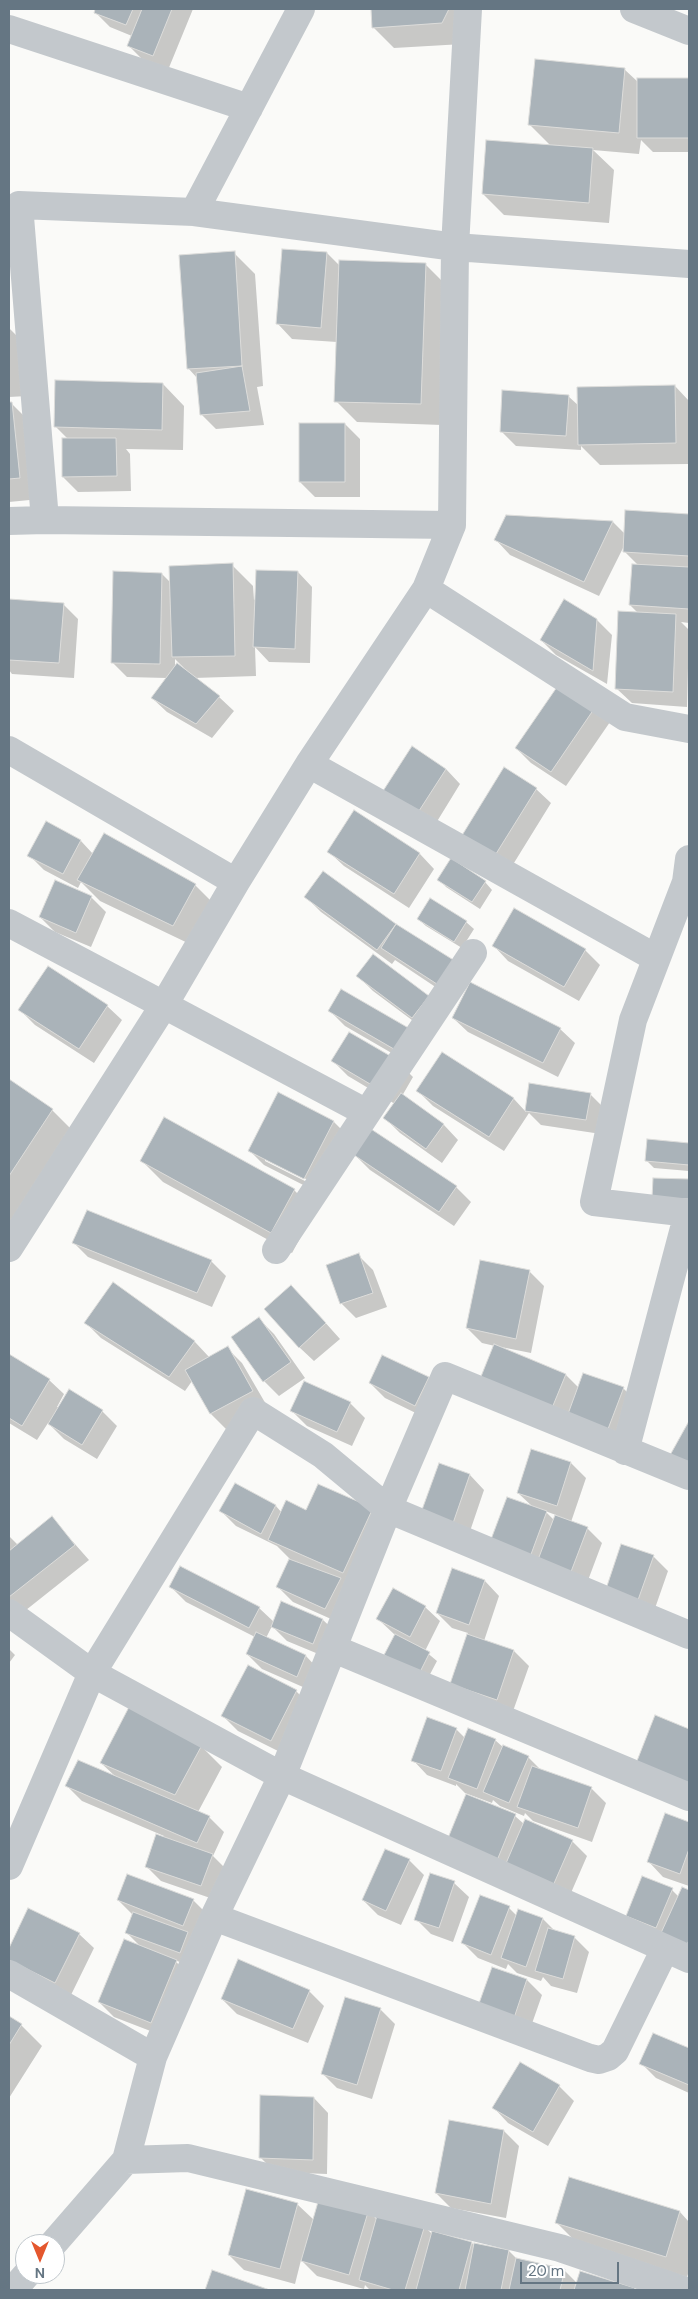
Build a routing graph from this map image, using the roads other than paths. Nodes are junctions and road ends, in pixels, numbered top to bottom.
1 (301, 9) edge
2 (468, 9) edge
3 (634, 9) edge
4 (9, 29) edge
5 (689, 31) edge
6 (249, 108) junction
7 (14, 202) edge
8 (194, 212) junction
9 (455, 247) junction
10 (689, 264) edge
11 (46, 520) junction
12 (9, 521) edge
13 (452, 525) junction
14 (426, 589) junction
15 (689, 729) edge
16 (9, 750) edge
17 (309, 764) junction
18 (688, 874) edge
19 (236, 882) junction
20 (9, 923) edge
21 (473, 953) dead end
22 (656, 958) junction
23 (164, 1005) junction
24 (366, 1113) junction
25 (689, 1213) edge
26 (9, 1248) edge
27 (276, 1250) dead end
28 (625, 1452) junction
29 (689, 1476) edge
30 (388, 1509) junction
31 (9, 1613) edge
32 (689, 1635) edge
33 (332, 1648) junction
34 (92, 1673) junction
35 (282, 1776) junction
36 (689, 1797) edge
37 (9, 1866) edge
38 (214, 1917) junction
39 (677, 1954) edge
40 (9, 1974) edge
41 (153, 2057) junction
42 (126, 2160) junction
43 (62, 2234) edge
44 (682, 2290) edge

1 - 6 street
2 - 9 street
3 - 5 street
4 - 6 street
6 - 8 street
7 - 8 street
7 - 11 street
8 - 9 street
9 - 10 street
9 - 13 street
11 - 12 street
11 - 13 street
13 - 14 street
14 - 15 street
14 - 17 street
16 - 19 street
17 - 19 street
17 - 22 street
18 - 22 street
19 - 23 street
20 - 23 street
21 - 24 street
22 - 25 street
23 - 24 street
23 - 26 street
24 - 27 street
25 - 28 street
28 - 29 street
28 - 30 street
30 - 32 street
30 - 33 street
30 - 34 street
31 - 34 street
33 - 35 street
33 - 36 street
34 - 35 street
34 - 37 street
35 - 38 street
35 - 39 street
38 - 39 street
38 - 41 street
40 - 41 street
41 - 42 street
42 - 43 street
42 - 44 street

